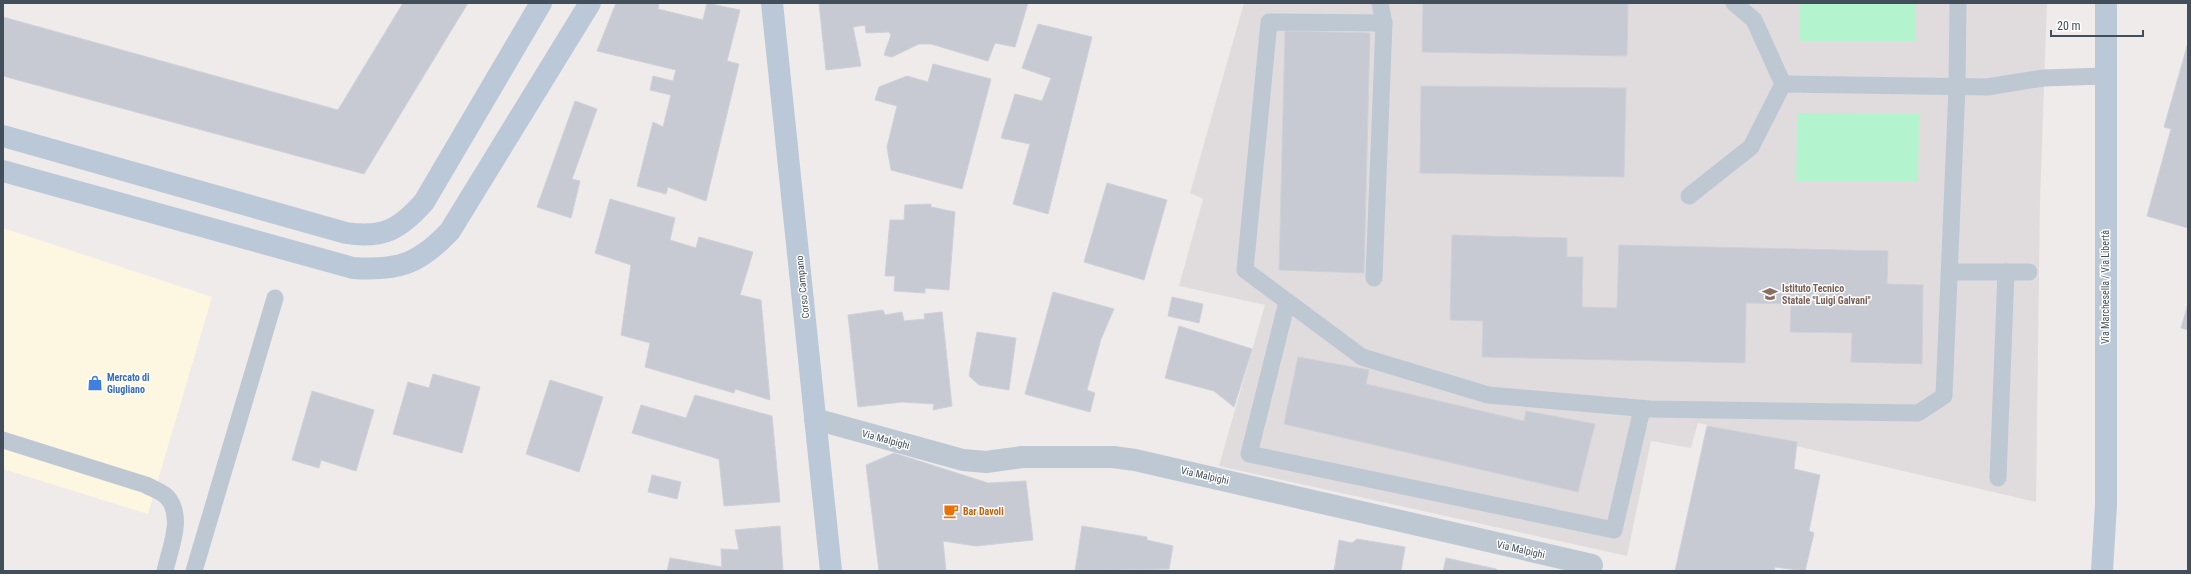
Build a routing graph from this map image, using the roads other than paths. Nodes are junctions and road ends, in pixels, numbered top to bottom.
1 (541, 3) edge
2 (590, 3) edge
3 (772, 3) edge
4 (1380, 3) edge
5 (1734, 3) edge
6 (1958, 3) edge
7 (2106, 3) edge
8 (1384, 23) junction
9 (2105, 76) junction
10 (1783, 84) junction
11 (1957, 87) junction
12 (3, 136) edge
13 (3, 171) edge
14 (1690, 196) dead end
15 (1950, 272) junction
16 (2006, 272) junction
17 (2029, 272) dead end
18 (1374, 278) dead end
19 (275, 298) dead end
20 (1287, 302) junction
21 (1642, 409) junction
22 (815, 419) junction
23 (3, 440) edge
24 (1998, 478) dead end
25 (1592, 565) dead end
26 (164, 571) edge
27 (194, 571) edge
28 (831, 571) edge
29 (2102, 571) edge

1 - 12 main road
2 - 13 main road
3 - 22 main road, Corso Campano
4 - 8 lane
5 - 10 lane
6 - 11 lane
7 - 9 main road, Via Marchesella / Via Libertà
8 - 18 lane
8 - 20 lane
9 - 11 lane
9 - 29 main road, Via Marchesella / Via Libertà
10 - 11 lane
10 - 14 lane
11 - 15 lane
15 - 16 lane
15 - 21 lane
16 - 17 lane
16 - 24 lane
19 - 27 lane
20 - 21 lane
20 - 21 lane
22 - 25 street, Via Malpighi
22 - 28 main road, Corso Campano
23 - 26 lane

